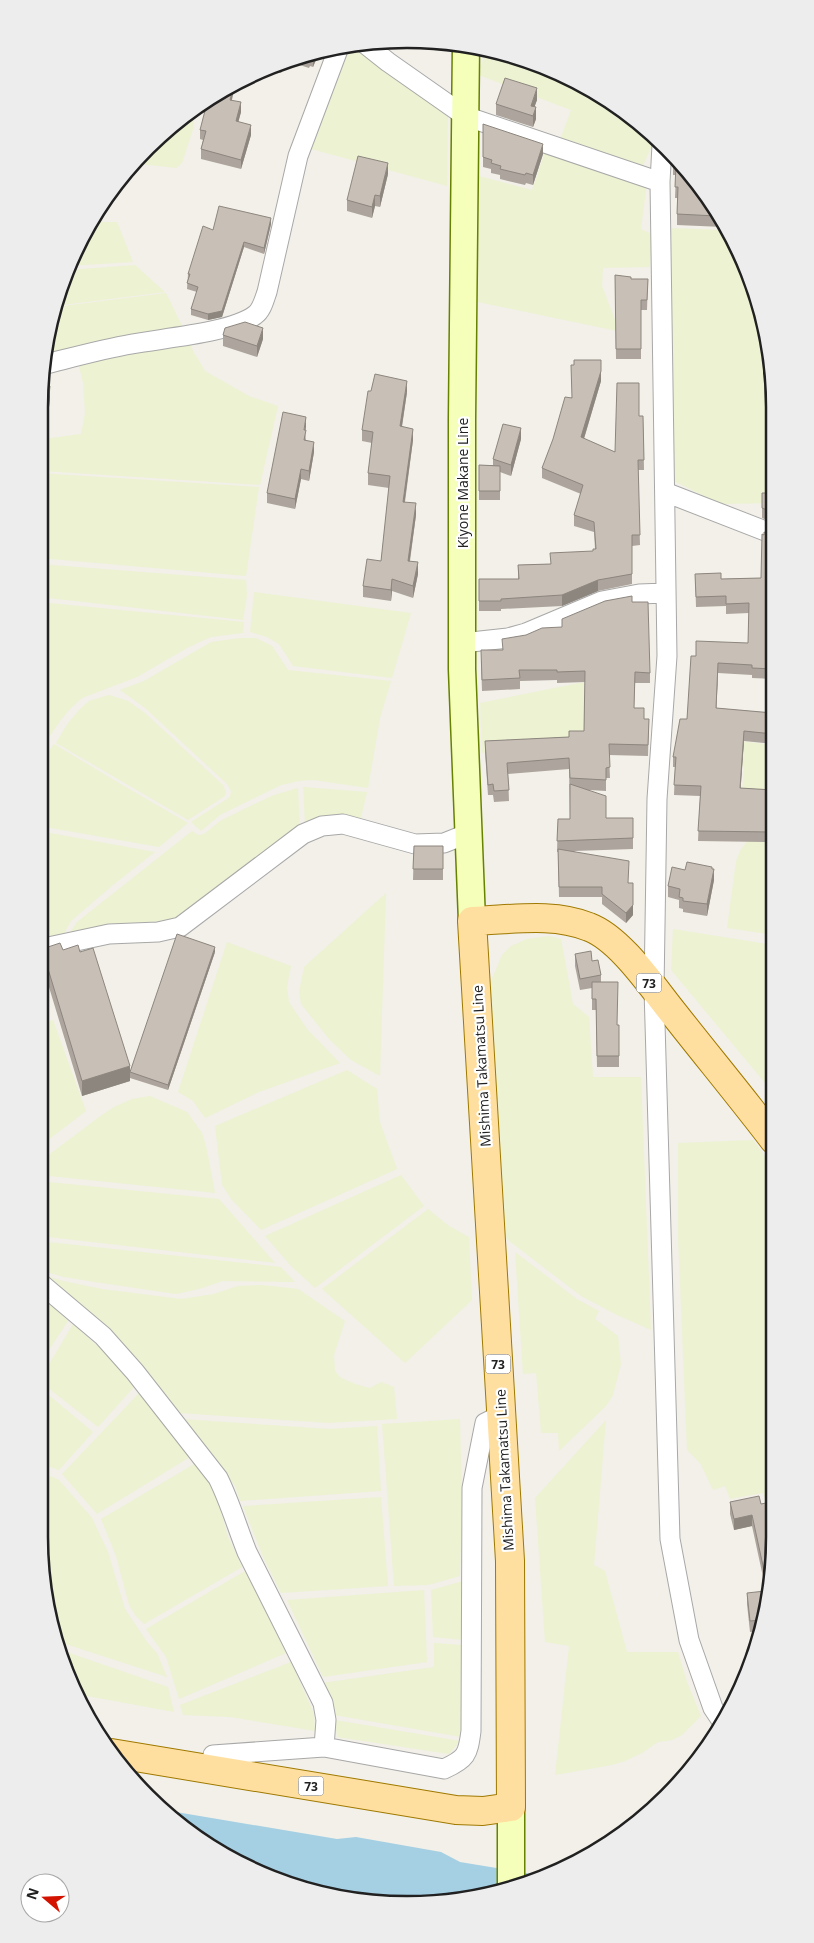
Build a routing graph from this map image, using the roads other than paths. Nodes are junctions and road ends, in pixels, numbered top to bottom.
1 (372, 49) edge
2 (466, 53) edge
3 (336, 54) edge
4 (465, 116) junction
5 (662, 154) edge
6 (660, 182) junction
7 (51, 363) edge
8 (665, 492) junction
9 (766, 532) edge
10 (666, 594) junction
11 (462, 643) junction
12 (469, 833) junction
13 (472, 921) junction
14 (48, 947) edge
15 (654, 989) junction
16 (766, 1130) edge
17 (48, 1290) edge
18 (501, 1415) junction
19 (718, 1716) edge
20 (324, 1747) junction
21 (122, 1755) edge
22 (211, 1770) junction
23 (511, 1807) junction
24 (511, 1880) edge

1 - 4 street
2 - 4 main road, Kiyone Makane Line
3 - 7 street
4 - 6 street
4 - 11 main road, Kiyone Makane Line
5 - 6 street
6 - 8 street
8 - 9 street
8 - 10 street
10 - 11 street
10 - 15 street
11 - 12 main road, Kiyone Makane Line
12 - 13 main road, Kiyone Makane Line
12 - 14 street
13 - 15 main road, 73
13 - 18 main road, Mishima Takamatsu Line / 73
15 - 16 main road, 73
15 - 19 street
17 - 20 street
18 - 20 street
18 - 23 main road, Mishima Takamatsu Line / 73
20 - 22 street
21 - 22 main road, 73
22 - 23 main road, 73
23 - 24 main road

